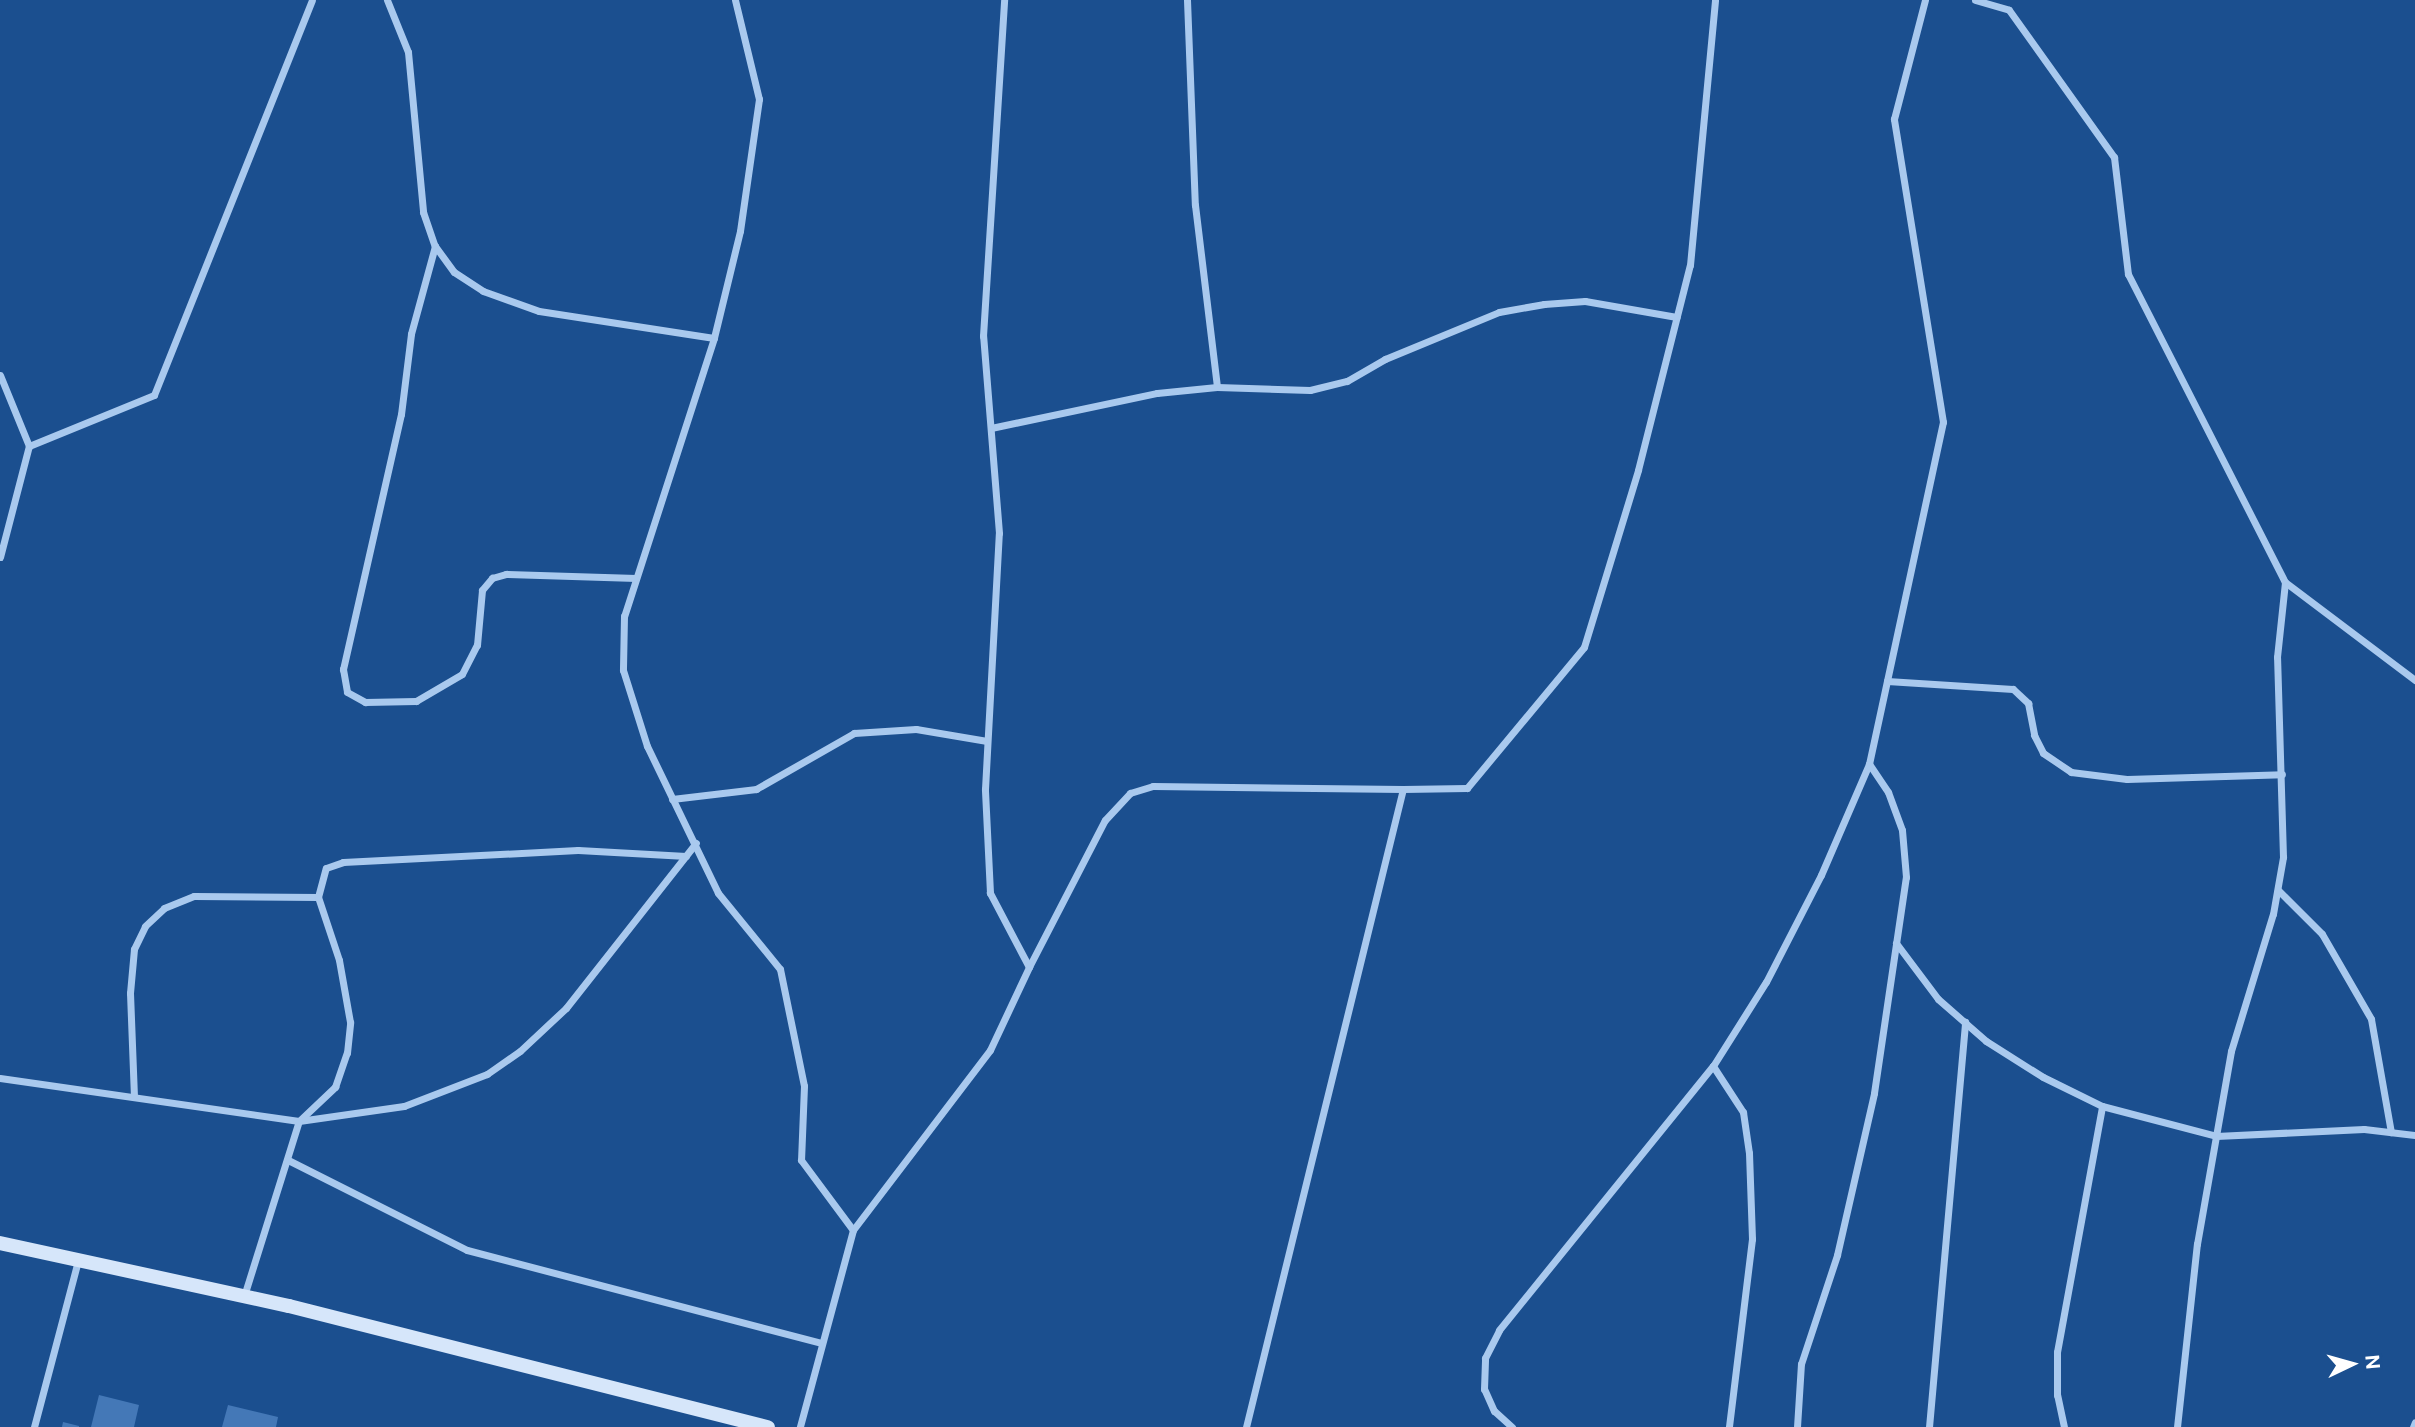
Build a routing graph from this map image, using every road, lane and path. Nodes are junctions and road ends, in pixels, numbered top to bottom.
1 (312, 0) edge
2 (387, 0) edge
3 (735, 0) edge
4 (1003, 0) edge
5 (1187, 0) edge
6 (1715, 0) edge
7 (1925, 0) edge
8 (1975, 0) edge
9 (435, 246) junction
10 (1677, 317) junction
11 (714, 338) junction
12 (0, 375) edge
13 (1217, 387) junction
14 (991, 428) junction
15 (29, 446) junction
16 (0, 557) edge
17 (636, 578) junction
18 (2285, 582) junction
19 (2415, 680) edge
20 (1887, 681) junction
21 (988, 741) junction
22 (1869, 764) junction
23 (2282, 774) junction
24 (1403, 789) junction
25 (672, 799) junction
26 (696, 843) junction
27 (686, 856) junction
28 (2278, 890) junction
29 (318, 897) junction
30 (1896, 943) junction
31 (1029, 967) junction
32 (1965, 1022) junction
33 (1713, 1066) junction
34 (0, 1078) edge
35 (134, 1097) junction
36 (2102, 1106) junction
37 (299, 1121) junction
38 (2390, 1132) junction
39 (2415, 1135) edge
40 (2216, 1136) junction
41 (288, 1160) junction
42 (853, 1230) junction
43 (0, 1243) edge
44 (78, 1260) junction
45 (244, 1297) junction
46 (822, 1343) junction
47 (34, 1427) edge
48 (768, 1427) edge
49 (800, 1427) edge
50 (1246, 1427) edge
51 (1513, 1427) edge
52 (1730, 1427) edge
53 (1797, 1427) edge
54 (1929, 1427) edge
55 (2064, 1427) edge
56 (2178, 1427) edge

1 - 15 street
2 - 9 street
3 - 11 street
4 - 14 street
5 - 13 street
6 - 10 street
7 - 20 street
8 - 18 street
9 - 11 street
9 - 17 street
10 - 13 street
10 - 24 street
11 - 17 street
12 - 15 street
13 - 14 street
14 - 21 street
15 - 16 street
17 - 25 street
18 - 19 street
18 - 23 street
20 - 22 street
20 - 23 street
21 - 25 street
21 - 31 street
22 - 30 street
22 - 33 street
23 - 28 street
24 - 31 street
24 - 50 street
25 - 26 street
26 - 27 street
26 - 42 street
27 - 29 street
27 - 37 street
28 - 38 street
28 - 40 street
29 - 35 street
29 - 37 street
30 - 32 street
30 - 53 street
31 - 42 street
32 - 36 street
32 - 54 street
33 - 51 street
33 - 52 street
34 - 35 street
35 - 37 street
36 - 40 street
36 - 55 street
37 - 41 street
38 - 39 street
38 - 40 street
40 - 56 street
41 - 45 street
41 - 46 street
42 - 46 street
43 - 44 street
44 - 45 street
44 - 47 street
45 - 48 street
46 - 49 street

